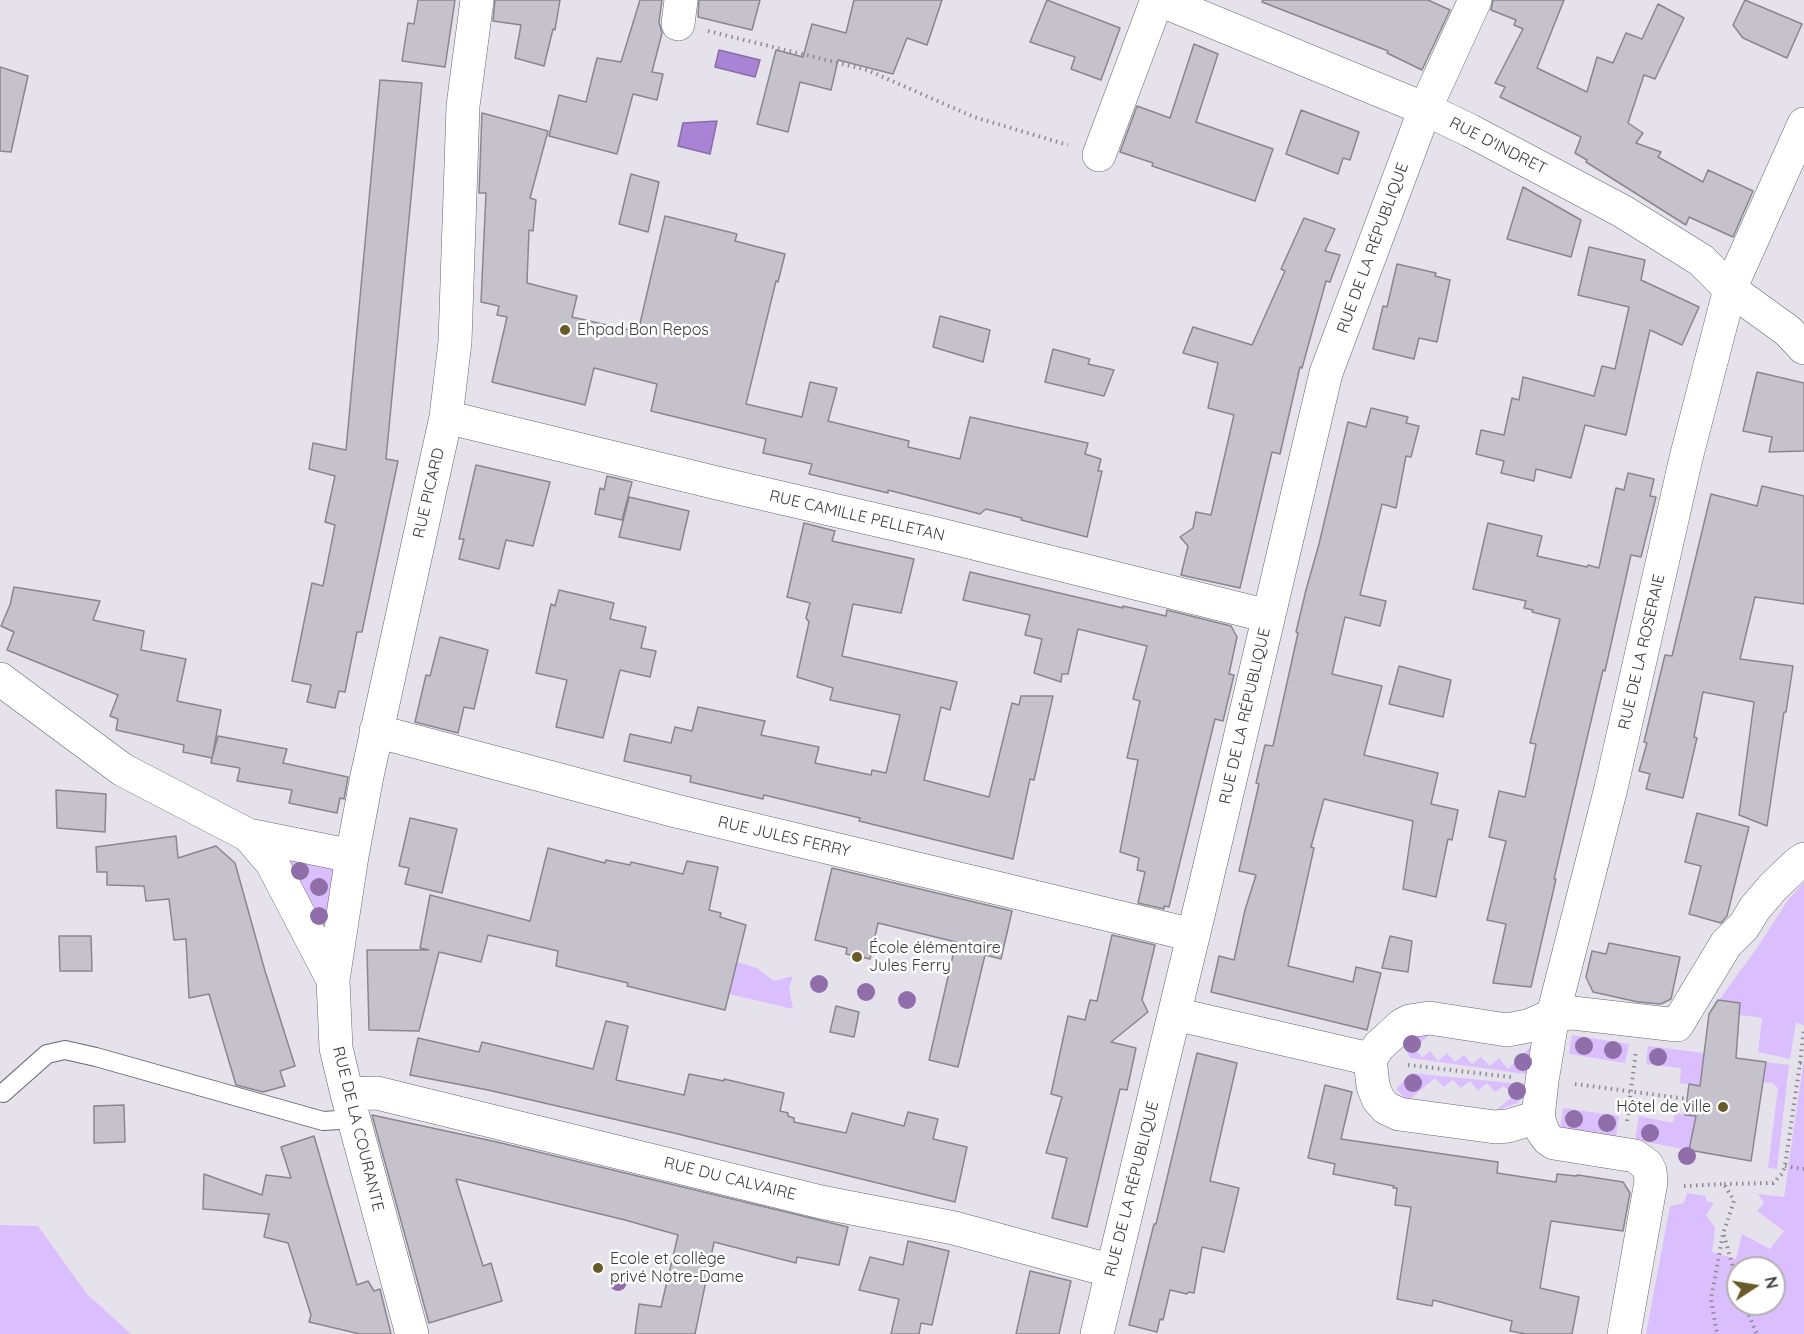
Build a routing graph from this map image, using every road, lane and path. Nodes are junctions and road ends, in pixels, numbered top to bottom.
1 (477, 0) edge
2 (1159, 0) edge
3 (1475, 0) edge
4 (680, 12) edge
5 (1425, 109) junction
6 (1804, 124) edge
7 (1099, 155) joint
8 (1730, 289) junction
9 (1804, 348) edge
10 (446, 417) junction
11 (1268, 616) junction
12 (0, 679) edge
13 (376, 731) junction
14 (249, 835) junction
15 (352, 856) junction
16 (1804, 859) edge
17 (1193, 935) junction
18 (333, 980) junction
19 (1174, 1014) junction
20 (1553, 1015) junction
21 (1804, 1029) edge
22 (1370, 1059) junction
23 (1635, 1062) dead end
24 (1802, 1063) edge
25 (3, 1093) dead end
26 (350, 1106) junction
27 (1628, 1116) dead end
28 (1538, 1117) junction
29 (1785, 1166) junction
30 (1804, 1169) edge
31 (1651, 1182) junction
32 (1724, 1184) junction
33 (1723, 1234) junction
34 (1729, 1256) edge
35 (1112, 1271) junction
36 (1749, 1316) edge
37 (412, 1334) edge
38 (1097, 1334) edge
39 (1624, 1334) edge
40 (1717, 1334) edge
41 (1757, 1334) edge

1 - 10 street, RUE PICARD
2 - 5 street, RUE D'INDRET
2 - 7 street
3 - 5 street, RUE DE LA RÉPUBLIQUE
4 - 7 path
5 - 8 street, RUE D'INDRET
5 - 11 street, RUE DE LA RÉPUBLIQUE
6 - 8 street, RUE DE LA ROSERAIE
8 - 9 street, RUE D'INDRET
8 - 20 street, RUE DE LA ROSERAIE
10 - 11 street, RUE CAMILLE PELLETAN
10 - 13 street, RUE PICARD
11 - 17 street, RUE DE LA RÉPUBLIQUE
12 - 14 street, RUE DE LA COURANTE
13 - 15 street, RUE PICARD
13 - 17 street, RUE JULES FERRY
14 - 15 street, RUE DE LA COURANTE
14 - 18 street, RUE DE LA COURANTE
15 - 18 street, RUE PICARD
16 - 20 street
17 - 19 street, RUE DE LA RÉPUBLIQUE
18 - 26 street, RUE DE LA COURANTE
19 - 22 street
19 - 35 street, RUE DE LA RÉPUBLIQUE
20 - 22 street
20 - 28 street, RUE DE LA ROSERAIE
21 - 24 path
22 - 28 street
23 - 27 path
24 - 29 path
25 - 26 lane
26 - 35 street, RUE DU CALVAIRE
26 - 37 street, RUE DE LA COURANTE
28 - 31 street
29 - 30 path
29 - 32 path
31 - 32 path
31 - 39 street
32 - 33 path
33 - 34 path
33 - 40 path
35 - 38 street, RUE DE LA RÉPUBLIQUE
36 - 41 path

